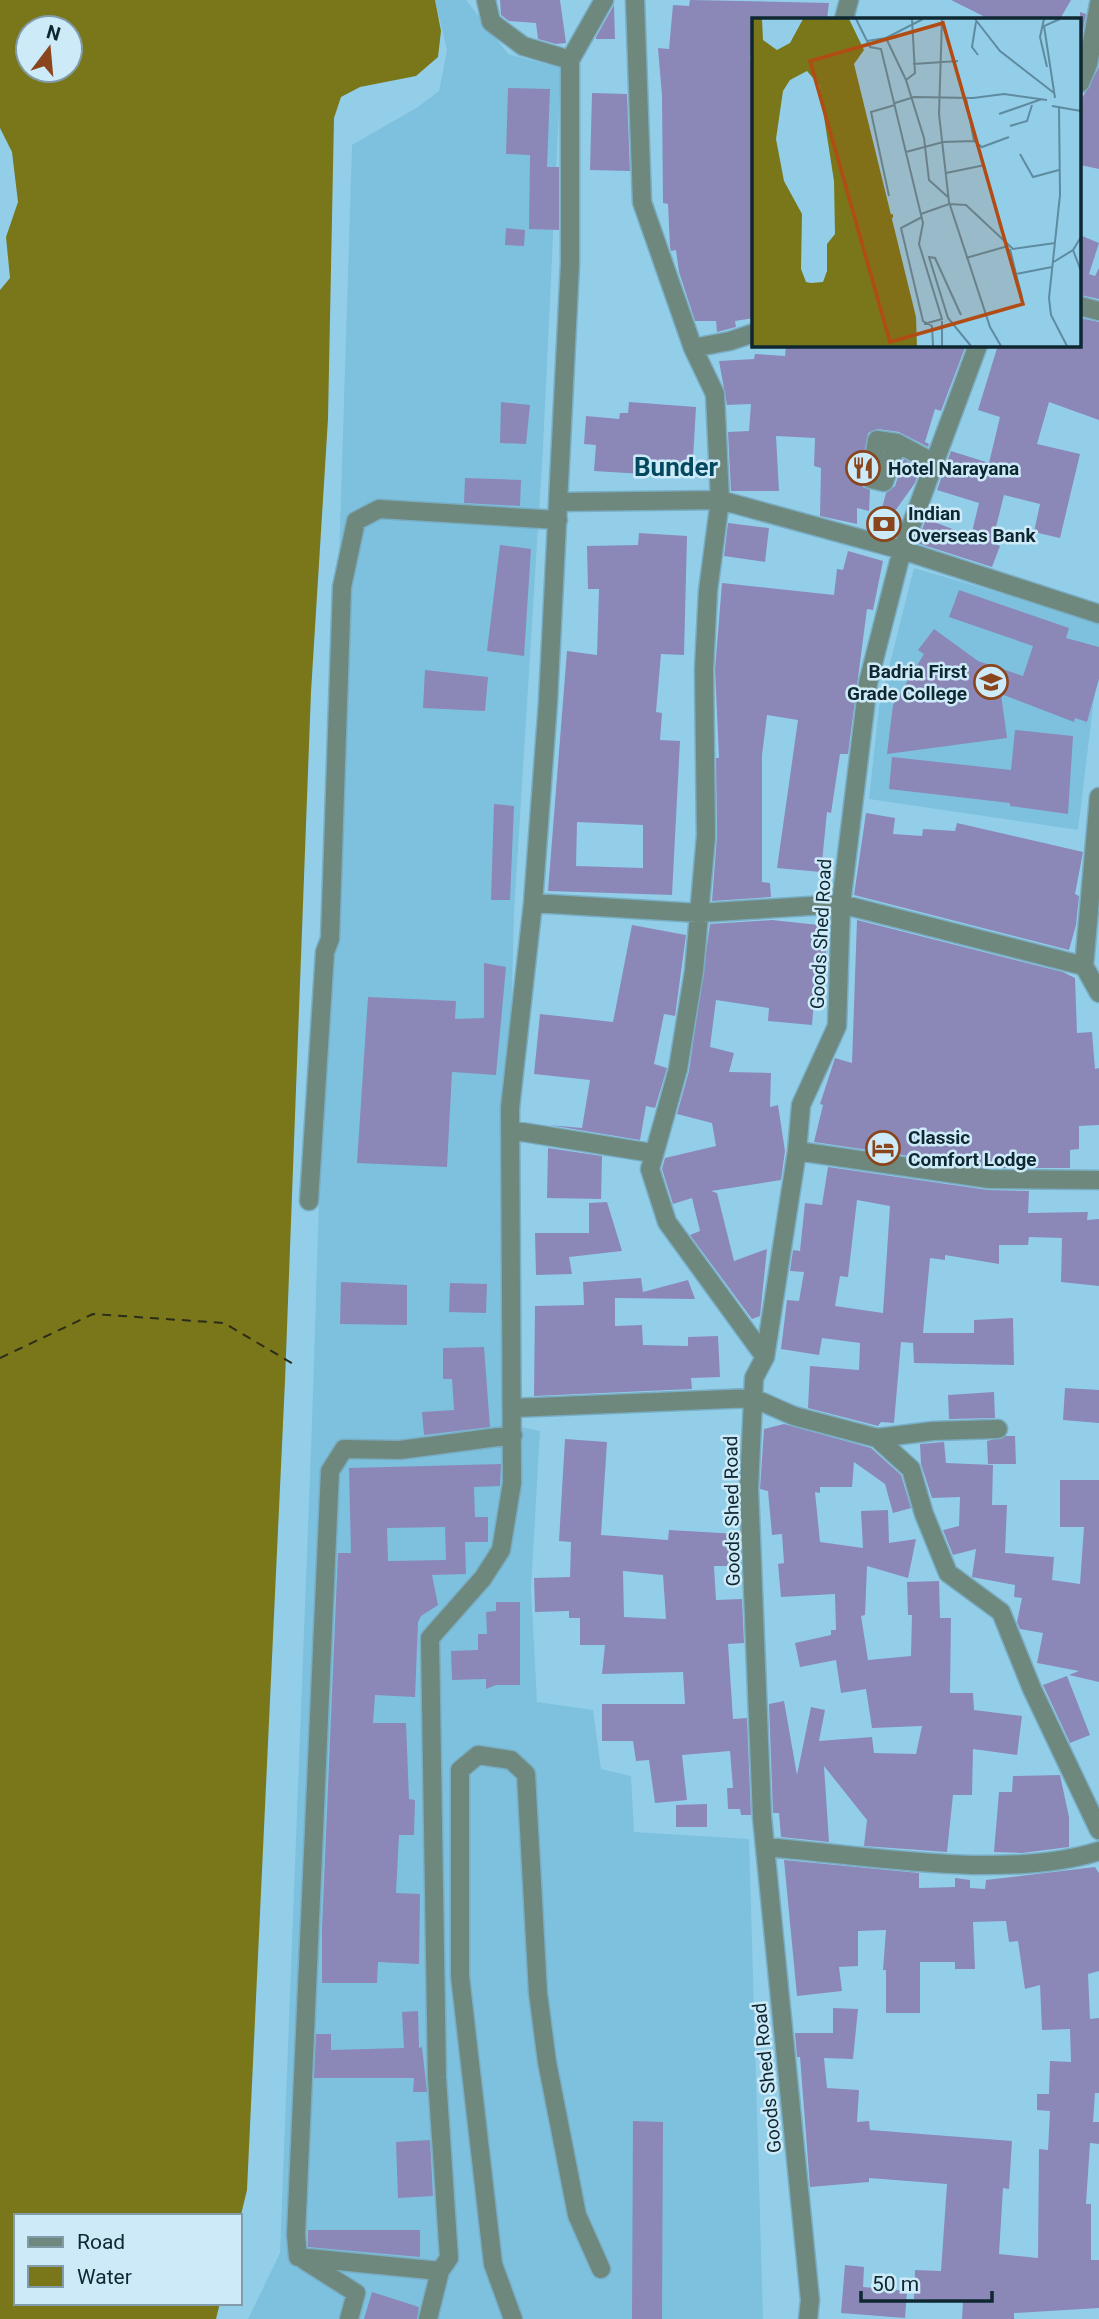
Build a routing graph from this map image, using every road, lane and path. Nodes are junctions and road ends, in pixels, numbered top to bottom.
1 (486, 0) edge
2 (604, 0) edge
3 (635, 0) edge
4 (849, 0) edge
5 (1099, 4) edge
6 (844, 18) edge
7 (570, 60) junction
8 (1082, 78) edge
9 (1082, 307) edge
10 (1099, 311) edge
11 (752, 334) edge
12 (978, 346) edge
13 (692, 348) junction
14 (897, 443) dead end
15 (934, 463) junction
16 (720, 500) junction
17 (559, 502) junction
18 (558, 520) junction
19 (902, 550) junction
20 (1099, 614) edge
21 (1099, 797) edge
22 (533, 903) junction
23 (841, 904) junction
24 (699, 913) junction
25 (1084, 966) junction
26 (1099, 993) edge
27 (510, 1130) junction
28 (797, 1151) junction
29 (652, 1153) junction
30 (1099, 1180) edge
31 (309, 1201) dead end
32 (765, 1357) junction
33 (753, 1398) junction
34 (513, 1408) junction
35 (998, 1429) dead end
36 (513, 1435) junction
37 (877, 1438) junction
38 (1099, 1830) edge
39 (765, 1847) junction
40 (1099, 1851) edge
41 (298, 2257) junction
42 (601, 2269) dead end
43 (440, 2271) junction
44 (349, 2319) edge
45 (428, 2319) edge
46 (513, 2319) edge
47 (808, 2319) edge

1 - 7 street
2 - 7 street
3 - 13 street
4 - 6 street
5 - 8 street
7 - 17 street
9 - 10 street
11 - 13 street
12 - 15 street, Goods Shed Road
13 - 16 street
14 - 15 street
15 - 19 street, Goods Shed Road
16 - 17 street
16 - 19 street
16 - 24 street
17 - 18 street
18 - 22 street
18 - 31 street
19 - 20 street
19 - 23 street, Goods Shed Road
21 - 25 street
22 - 24 street
22 - 27 street
23 - 24 street
23 - 25 street
23 - 28 street, Goods Shed Road
24 - 29 street
25 - 26 street
27 - 29 street
27 - 34 street
28 - 30 street
28 - 32 street, Goods Shed Road
29 - 32 street
32 - 33 street, Goods Shed Road
33 - 34 street
33 - 37 street
33 - 39 street, Goods Shed Road
34 - 36 street
35 - 37 street
36 - 41 street
36 - 43 street
37 - 38 street
39 - 40 street
39 - 47 street, Goods Shed Road
41 - 43 street
41 - 44 street
42 - 46 street
43 - 45 street

